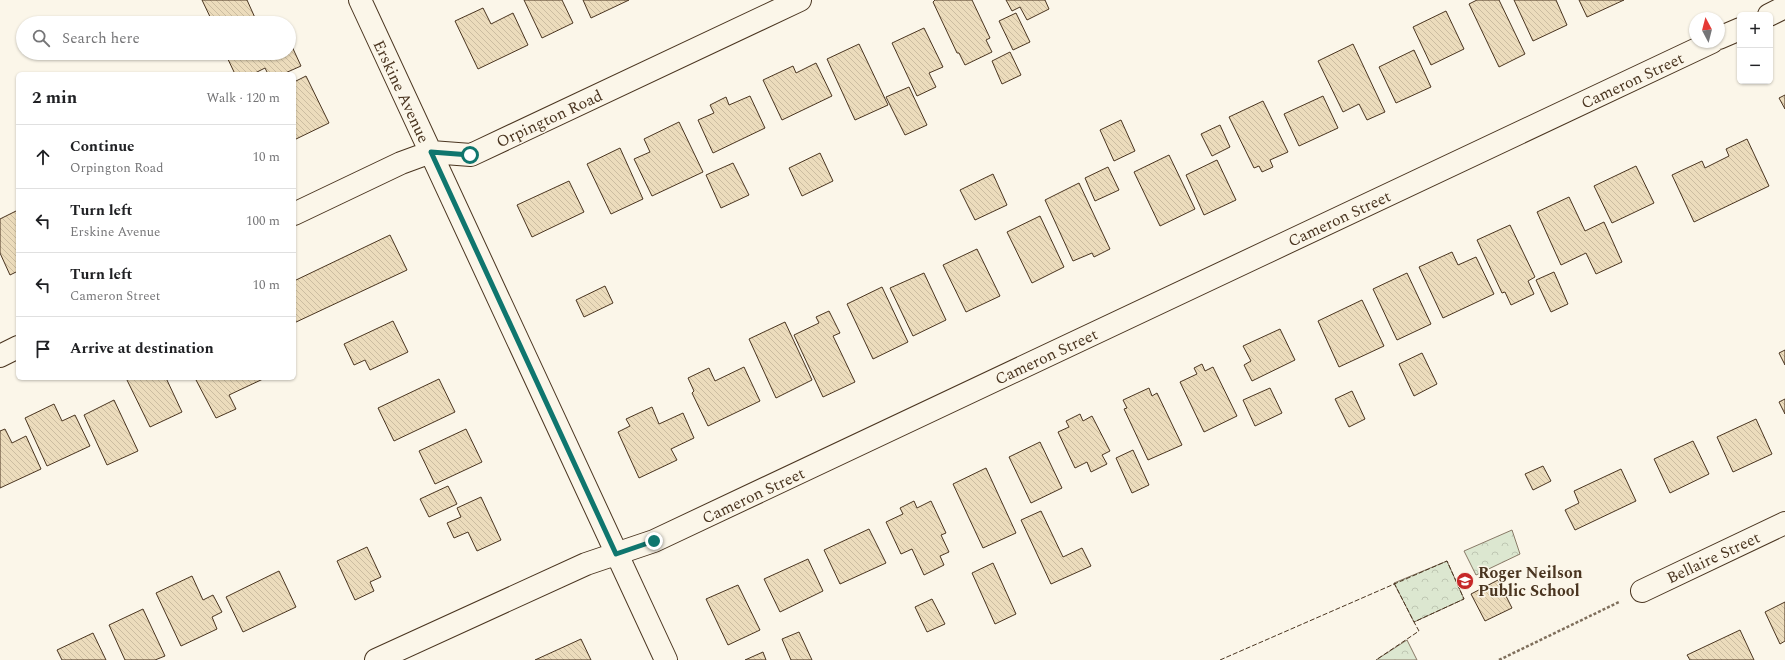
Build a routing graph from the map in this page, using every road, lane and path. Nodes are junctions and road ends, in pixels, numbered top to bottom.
1 (360, 0) edge
2 (800, 0) edge
3 (1785, 7) edge
4 (1773, 13) edge
5 (1737, 30) edge
6 (1725, 35) edge
7 (1699, 48) edge
8 (431, 152) junction
9 (296, 213) edge
10 (16, 348) edge
11 (0, 356) edge
12 (1785, 523) edge
13 (616, 554) junction
14 (1642, 591) joint
15 (376, 660) edge
16 (666, 660) edge
17 (1499, 660) edge

1 - 8 street, Erskine Avenue
2 - 8 street, Orpington Road
3 - 4 street
5 - 6 street
7 - 13 street, Cameron Street
8 - 9 street, Orpington Road
8 - 13 street, Erskine Avenue
10 - 11 street
12 - 14 street, Bellaire Street
13 - 15 street, Cameron Street
13 - 16 street, Erskine Avenue
14 - 17 path

